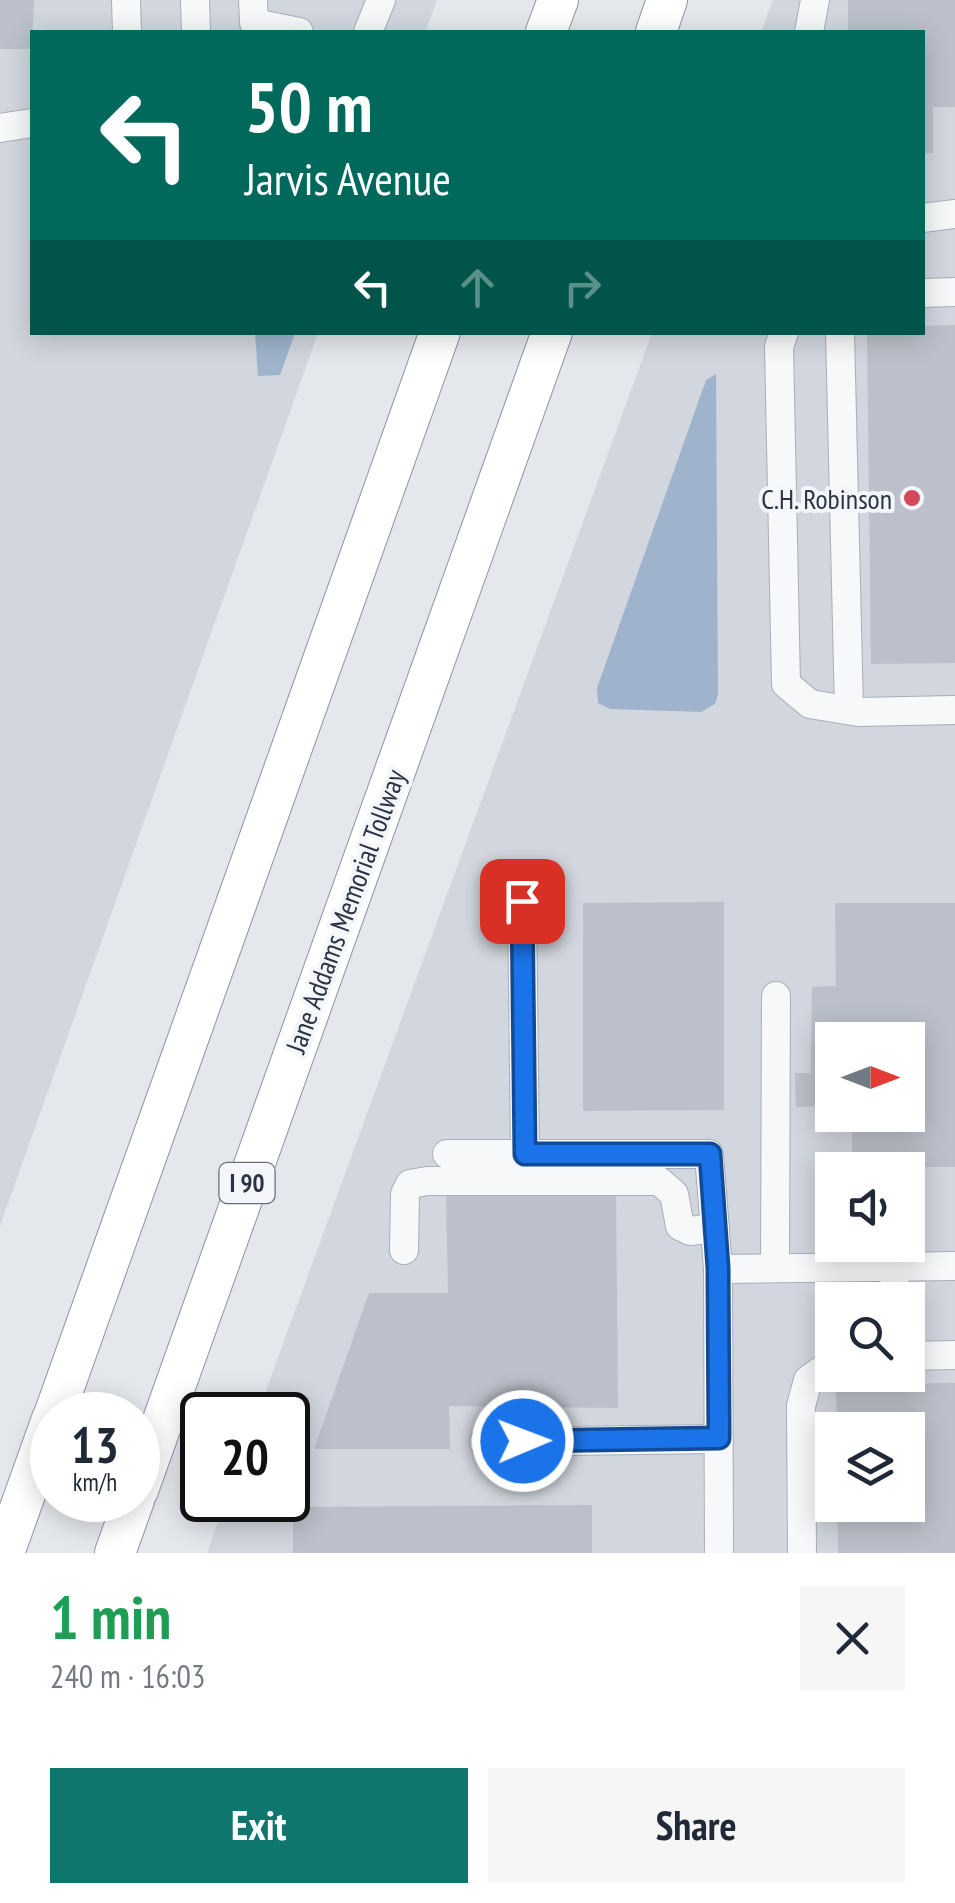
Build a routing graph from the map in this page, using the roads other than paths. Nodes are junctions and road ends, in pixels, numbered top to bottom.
1 (126, 0) edge
2 (195, 0) edge
3 (253, 0) edge
4 (381, 0) edge
5 (548, 0) edge
6 (558, 0) edge
7 (667, 0) edge
8 (127, 30) edge
9 (196, 30) edge
10 (289, 30) edge
11 (369, 30) edge
12 (542, 30) edge
13 (543, 30) edge
14 (657, 30) edge
15 (30, 123) edge
16 (0, 128) edge
17 (955, 214) edge
18 (925, 218) edge
19 (925, 292) edge
20 (955, 292) edge
21 (439, 335) edge
22 (551, 335) edge
23 (783, 335) edge
24 (840, 335) edge
25 (848, 710) junction
26 (955, 710) edge
27 (522, 901) dead end
28 (776, 996) dead end
29 (446, 1154) dead end
30 (525, 1154) junction
31 (716, 1228) junction
32 (404, 1250) dead end
33 (955, 1266) edge
34 (894, 1267) junction
35 (718, 1268) junction
36 (775, 1268) junction
37 (894, 1282) edge
38 (955, 1355) edge
39 (925, 1356) edge
40 (815, 1375) edge
41 (62, 1392) edge
42 (160, 1429) edge
43 (719, 1438) junction
44 (484, 1442) dead end
45 (30, 1481) edge
46 (126, 1522) edge
47 (4, 1553) edge
48 (115, 1553) edge
49 (719, 1553) edge
50 (802, 1553) edge

1 - 8 street
2 - 9 street
3 - 10 street
4 - 11 street
5 - 12 highway
6 - 13 highway
7 - 14 highway
15 - 16 street
17 - 18 street
19 - 20 street
21 - 41 highway
22 - 42 highway, Jane Addams Memorial Tollway / I 90
23 - 25 street
24 - 25 street
25 - 26 street
27 - 30 street
28 - 36 street
29 - 30 street
30 - 31 street
31 - 32 street
31 - 35 street
33 - 34 street
34 - 36 street
34 - 37 street
35 - 36 street
35 - 43 street
38 - 39 street
40 - 50 street
43 - 44 street
43 - 49 street
45 - 47 highway
46 - 48 highway

